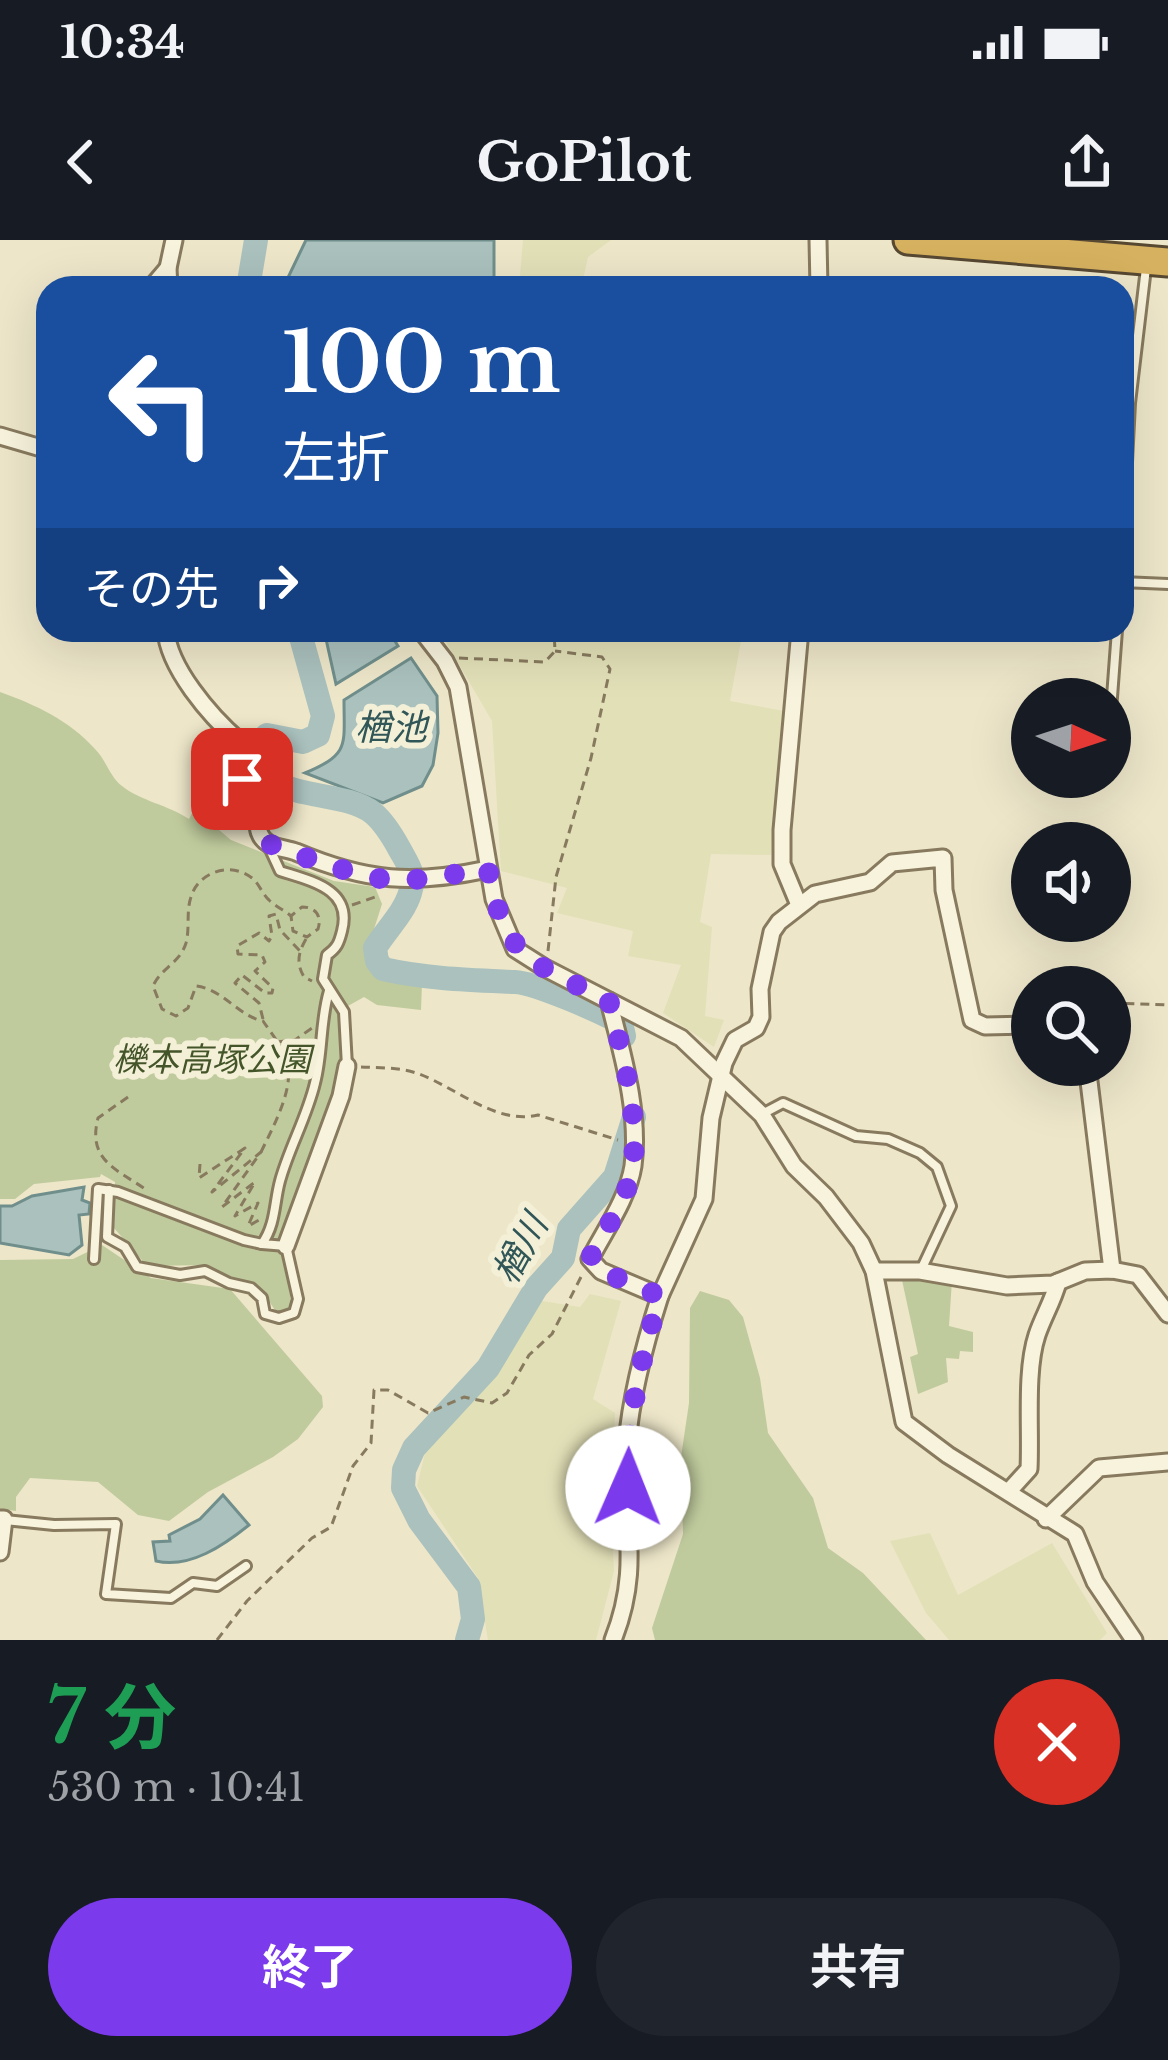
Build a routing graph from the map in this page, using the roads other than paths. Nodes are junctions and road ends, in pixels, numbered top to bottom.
1 (174, 240) edge
2 (818, 240) edge
3 (908, 240) edge
4 (1029, 246) edge
5 (1157, 261) edge
6 (168, 268) junction
7 (161, 276) edge
8 (169, 276) edge
9 (819, 276) edge
10 (1134, 366) edge
11 (0, 436) edge
12 (36, 446) edge
13 (1134, 582) edge
14 (1168, 584) edge
15 (167, 642) edge
16 (430, 642) edge
17 (799, 642) edge
18 (1116, 642) edge
19 (1113, 678) edge
20 (267, 843) junction
21 (488, 869) junction
22 (799, 905) junction
23 (329, 991) junction
24 (609, 1001) junction
25 (1011, 1025) edge
26 (347, 1066) joint
27 (721, 1079) junction
28 (1090, 1086) edge
29 (762, 1114) junction
30 (109, 1190) junction
31 (262, 1244) junction
32 (286, 1246) junction
33 (94, 1259) dead end
34 (1112, 1270) junction
35 (874, 1271) junction
36 (920, 1271) junction
37 (1058, 1282) junction
38 (660, 1296) junction
39 (1168, 1314) edge
40 (1168, 1462) edge
41 (1009, 1491) junction
42 (2, 1519) edge
43 (1046, 1519) junction
44 (0, 1552) edge
45 (246, 1566) dead end
46 (613, 1640) edge
47 (1134, 1640) edge

1 - 6 street
2 - 9 street
3 - 4 highway
4 - 5 highway
5 - 10 lane
6 - 7 street
6 - 8 street
11 - 12 street
13 - 14 lane
15 - 20 street
16 - 21 street
17 - 22 street
18 - 19 lane
20 - 21 street
20 - 23 lane
21 - 24 street
22 - 25 street
22 - 27 street
23 - 26 lane
23 - 31 lane
24 - 27 street
24 - 38 street
26 - 32 street
27 - 29 street
27 - 38 street
28 - 34 street
29 - 35 street
29 - 36 lane
30 - 31 lane
30 - 32 lane
30 - 33 lane
31 - 32 lane
34 - 37 street
34 - 39 street
35 - 36 street
35 - 41 street
36 - 37 street
37 - 41 street
38 - 46 street
40 - 43 street
41 - 43 street
42 - 44 street
42 - 45 lane
43 - 47 street

